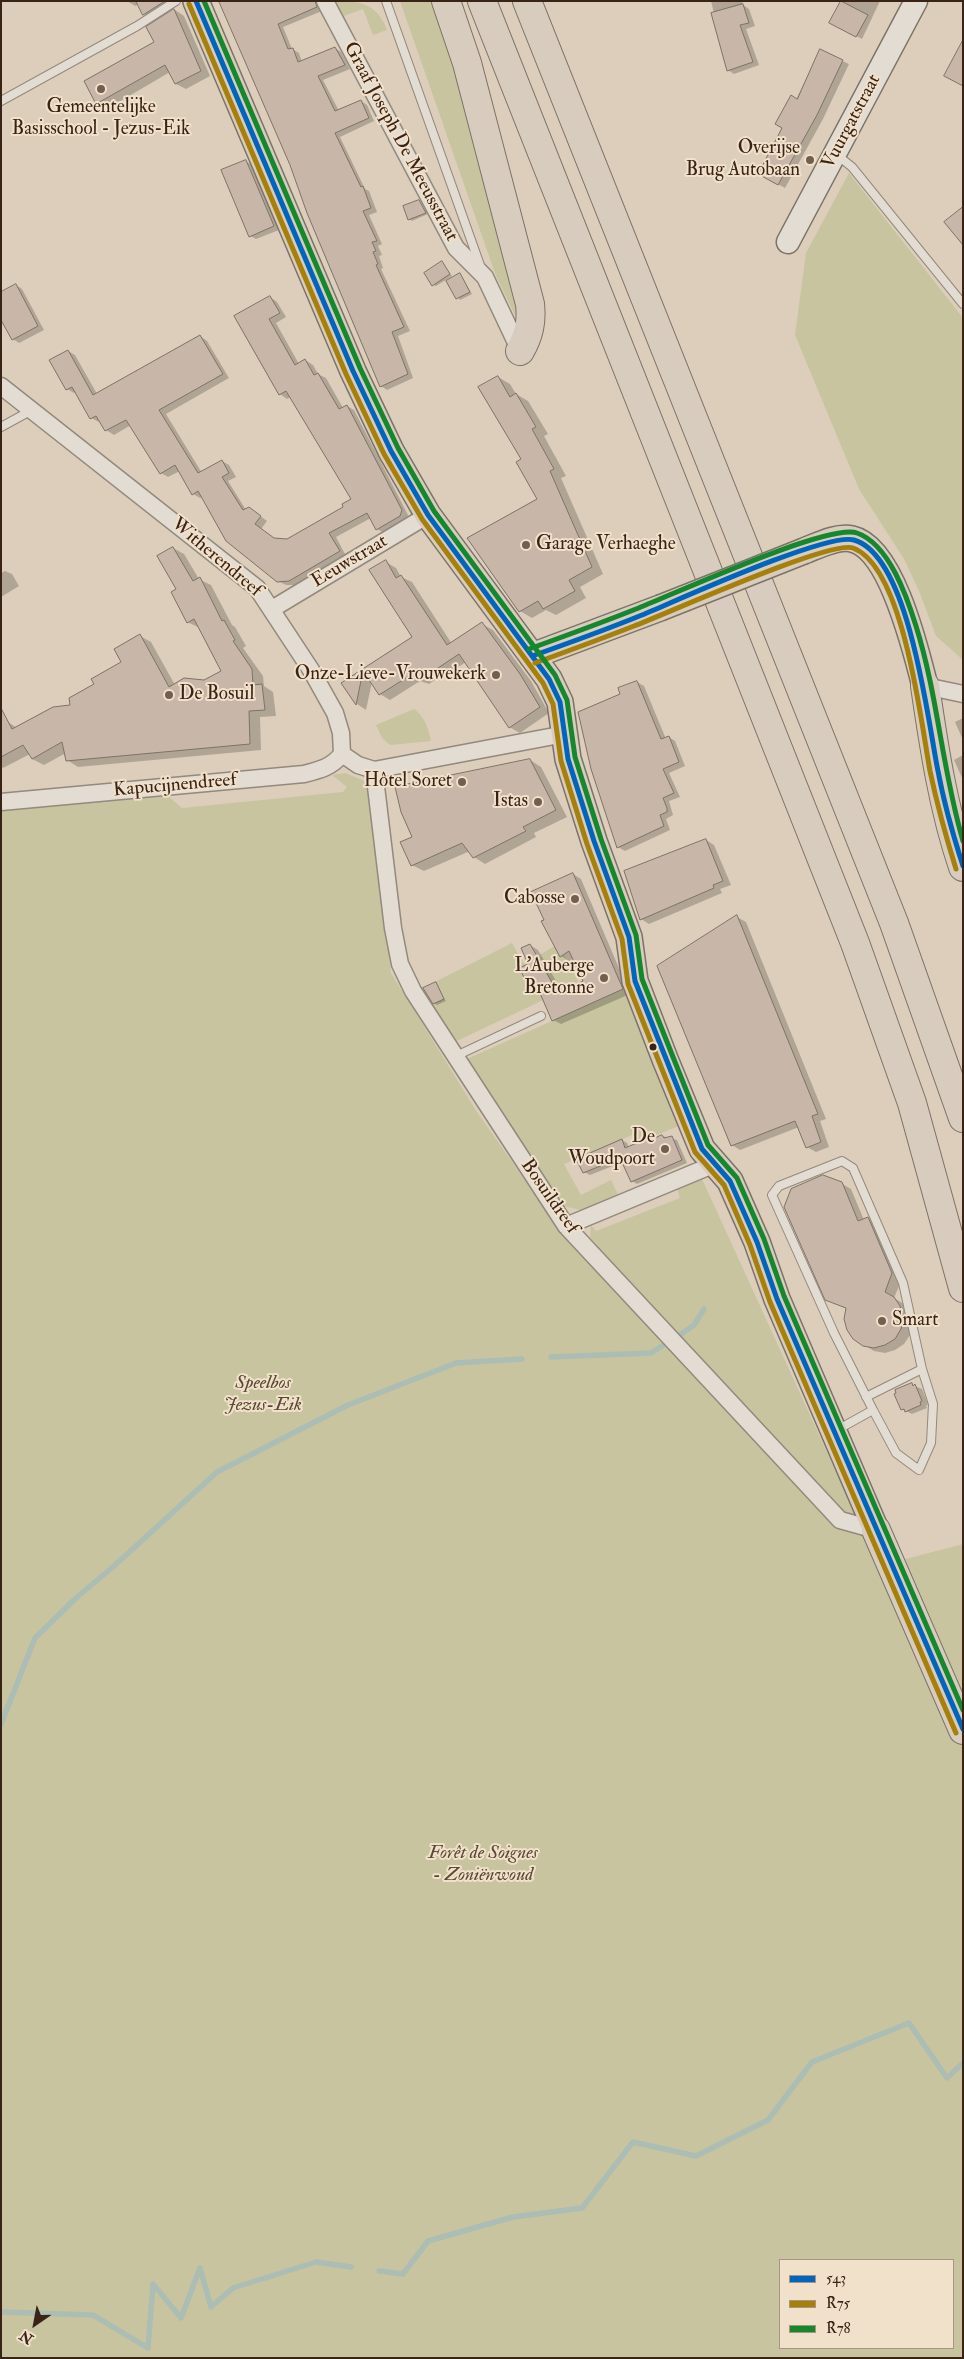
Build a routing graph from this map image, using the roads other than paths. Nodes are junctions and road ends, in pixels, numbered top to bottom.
1 (176, 1) edge
2 (196, 1) edge
3 (325, 1) edge
4 (386, 1) edge
5 (446, 1) edge
6 (482, 1) edge
7 (527, 1) edge
8 (916, 1) edge
9 (1, 101) edge
10 (835, 154) junction
11 (788, 242) dead end
12 (485, 277) junction
13 (963, 304) edge
14 (520, 351) joint
15 (1, 386) edge
16 (32, 410) junction
17 (1, 427) edge
18 (428, 515) junction
19 (272, 609) junction
20 (532, 656) junction
21 (946, 690) edge
22 (565, 734) junction
23 (342, 754) junction
24 (374, 770) junction
25 (1, 802) edge
26 (963, 867) edge
27 (541, 1016) dead end
28 (456, 1056) junction
29 (963, 1118) edge
30 (715, 1164) junction
31 (566, 1226) junction
32 (963, 1288) edge
33 (922, 1369) junction
34 (866, 1397) junction
35 (873, 1410) junction
36 (834, 1432) junction
37 (866, 1527) junction
38 (963, 1730) edge

1 - 9 lane
2 - 18 main road
3 - 12 street, Graaf Joseph De Meeusstraat
4 - 12 lane, Graaf Joseph De Meeusstraat
5 - 14 highway
6 - 32 highway
7 - 29 highway
8 - 10 street, Vuurgatstraat
10 - 11 street, Vuurgatstraat
10 - 13 lane
12 - 14 street, Graaf Joseph De Meeusstraat
15 - 16 street, Witherendreef
16 - 17 lane
16 - 19 street, Witherendreef
18 - 19 street, Eeuwstraat
18 - 20 main road
19 - 23 street, Witherendreef
20 - 21 main road, bridge
20 - 22 main road
21 - 26 highway
22 - 24 street
22 - 30 main road
23 - 24 street
23 - 25 street, Kapucijnendreef
24 - 28 street, Bosuildreef
27 - 28 lane
28 - 31 street, Bosuildreef
30 - 31 street
30 - 36 main road
31 - 37 street, Bosuildreef
33 - 34 lane
33 - 34 lane
33 - 35 lane
34 - 35 lane
35 - 36 lane
36 - 37 main road
37 - 38 highway

